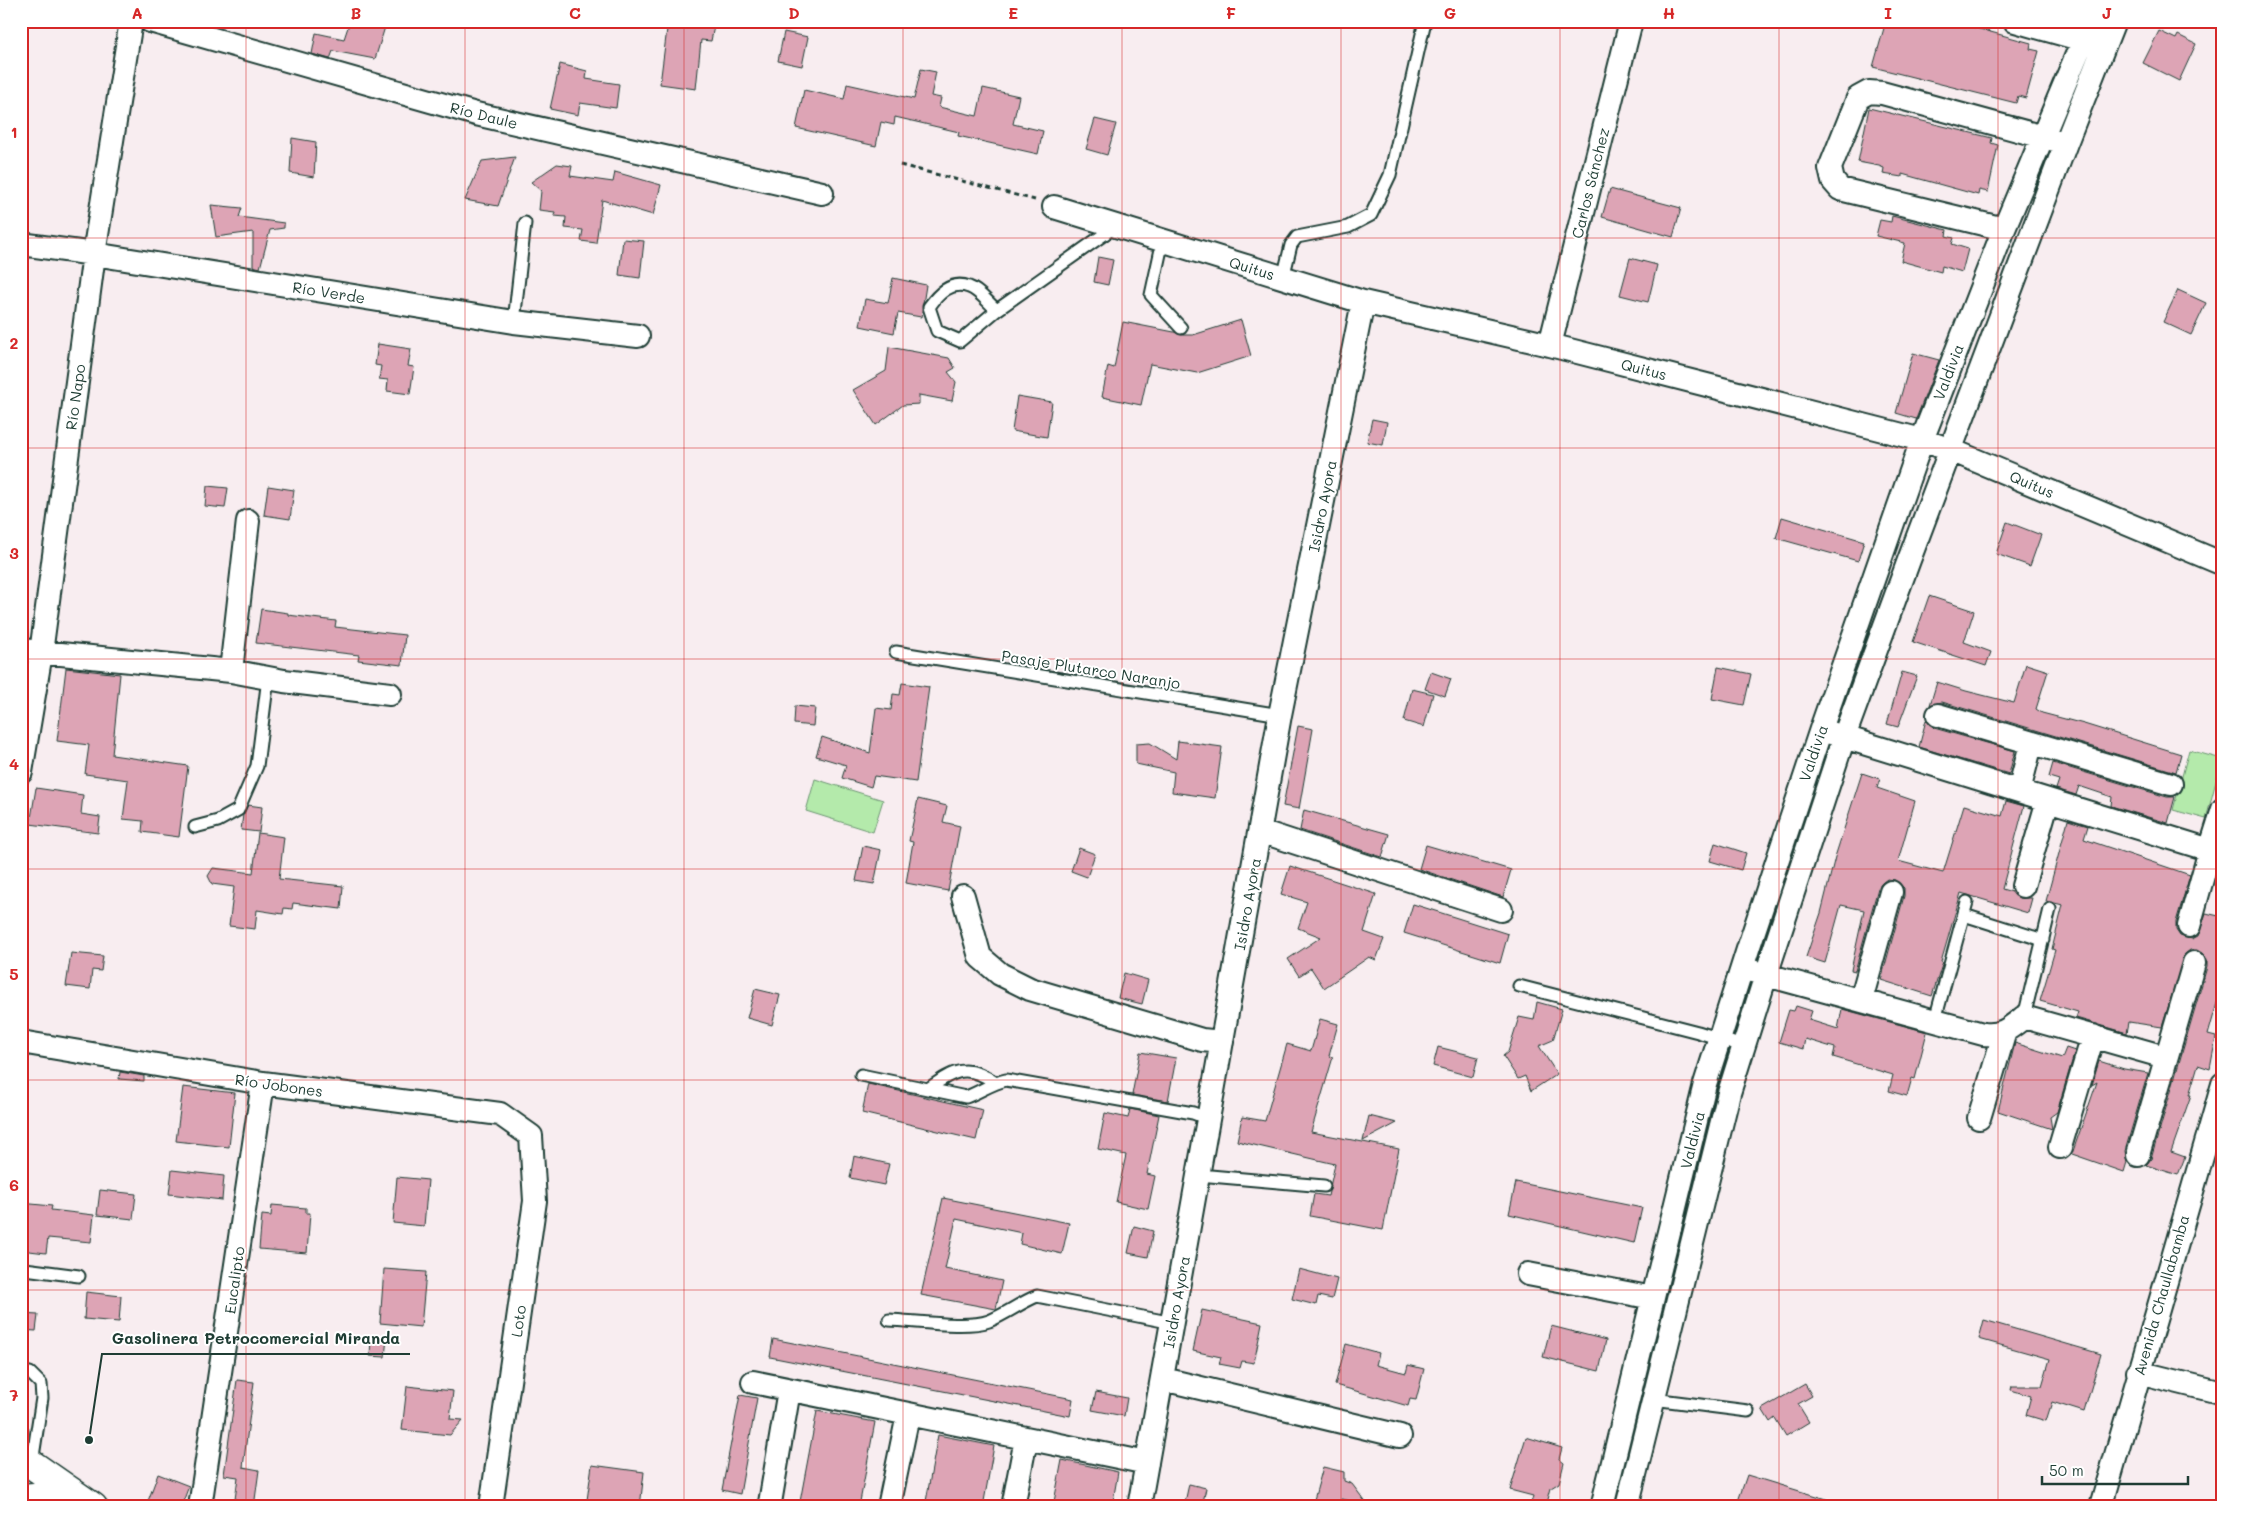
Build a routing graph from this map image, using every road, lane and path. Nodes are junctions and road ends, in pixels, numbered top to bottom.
1 (131, 21) edge
2 (150, 21) edge
3 (1425, 21) edge
4 (1631, 21) edge
5 (2014, 21) edge
6 (2114, 21) edge
7 (2087, 31) edge
8 (2103, 50) junction
9 (2043, 136) junction
10 (2066, 143) junction
11 (900, 165) dead end
12 (822, 193) dead end
13 (1044, 203) joint
14 (524, 223) dead end
15 (1116, 226) junction
16 (2004, 229) junction
17 (1163, 240) junction
18 (21, 244) edge
19 (94, 254) junction
20 (1283, 278) junction
21 (1363, 302) junction
22 (997, 310) junction
23 (514, 322) junction
24 (1180, 328) dead end
25 (638, 336) dead end
26 (1550, 345) junction
27 (1922, 440) junction
28 (1951, 450) junction
29 (248, 521) dead end
30 (1884, 551) junction
31 (1909, 560) junction
32 (2223, 564) edge
33 (31, 651) edge
34 (896, 652) dead end
35 (231, 671) junction
36 (268, 678) junction
37 (390, 694) dead end
38 (1280, 715) junction
39 (1938, 715) dead end
40 (1821, 729) junction
41 (1844, 737) junction
42 (2031, 744) junction
43 (21, 772) edge
44 (2171, 784) dead end
45 (2019, 791) junction
46 (2048, 800) junction
47 (2223, 809) edge
48 (195, 827) dead end
49 (1260, 831) junction
50 (2210, 850) junction
51 (2023, 886) dead end
52 (1891, 892) dead end
53 (963, 896) dead end
54 (1967, 902) dead end
55 (2050, 909) dead end
56 (1501, 910) dead end
57 (1964, 915) junction
58 (2189, 926) dead end
59 (2042, 940) junction
60 (2194, 963) dead end
61 (1742, 968) junction
62 (1766, 975) junction
63 (1519, 986) dead end
64 (1861, 1000) junction
65 (2024, 1017) junction
66 (1935, 1020) junction
67 (2005, 1031) junction
68 (2093, 1036) junction
69 (1720, 1038) junction
70 (21, 1042) edge
71 (1222, 1042) junction
72 (1743, 1046) junction
73 (2165, 1057) junction
74 (861, 1075) dead end
75 (263, 1083) junction
76 (996, 1083) junction
77 (2223, 1084) edge
78 (928, 1089) junction
79 (1979, 1118) dead end
80 (1209, 1119) junction
81 (531, 1136) joint
82 (2060, 1147) dead end
83 (2214, 1150) edge
84 (2138, 1155) dead end
85 (1199, 1175) junction
86 (1324, 1186) dead end
87 (21, 1265) edge
88 (1528, 1274) dead end
89 (79, 1276) dead end
90 (1653, 1298) junction
91 (889, 1320) dead end
92 (1172, 1323) junction
93 (21, 1372) edge
94 (2138, 1372) junction
95 (1163, 1379) junction
96 (752, 1382) dead end
97 (789, 1390) junction
98 (2223, 1393) edge
99 (1651, 1407) junction
100 (1626, 1410) junction
101 (1748, 1411) dead end
102 (908, 1415) junction
103 (1400, 1436) dead end
104 (1026, 1438) junction
105 (27, 1461) edge
106 (1147, 1463) junction
107 (21, 1498) edge
108 (84, 1501) edge
109 (770, 1503) dead end
110 (200, 1507) edge
111 (491, 1507) edge
112 (888, 1507) edge
113 (1013, 1507) edge
114 (1139, 1507) edge
115 (1602, 1507) edge
116 (1627, 1507) edge
117 (2101, 1507) edge

1 - 19 street, Río Napo
2 - 12 street, Río Daule
3 - 20 lane
4 - 26 street, Carlos Sánchez
5 - 7 street
6 - 8 street, Valdivia
7 - 8 street
7 - 9 street, Valdivia
8 - 10 street, Valdivia
9 - 10 street
9 - 16 street, Valdivia
9 - 16 street
10 - 28 street, Valdivia
11 - 13 path
13 - 15 street, Quitus
14 - 23 lane
15 - 17 street, Quitus
15 - 22 lane
16 - 27 street, Valdivia
17 - 20 street, Quitus
17 - 24 lane
18 - 19 street, Río Verde
19 - 23 street, Río Verde
19 - 33 street, Río Napo
20 - 21 street, Quitus
21 - 26 street, Quitus
21 - 38 street, Isidro Ayora
22 - 22 lane
23 - 25 street, Río Verde
26 - 27 street, Quitus
27 - 28 street, Quitus
27 - 30 street, Valdivia
28 - 31 street, Valdivia
28 - 32 street, Quitus
29 - 35 street
30 - 31 street
30 - 40 street, Valdivia
31 - 41 street, Valdivia
33 - 35 street
33 - 43 street, Río Napo
34 - 38 lane, Pasaje Plutarco Naranjo
35 - 36 street
36 - 37 street
36 - 48 lane
38 - 49 street, Isidro Ayora
39 - 42 street
40 - 41 street
40 - 61 street, Valdivia
41 - 45 street
41 - 62 street, Valdivia
42 - 44 street
42 - 45 street
45 - 46 street
46 - 50 street
46 - 51 street
47 - 50 street
49 - 56 street
49 - 71 street, Isidro Ayora
50 - 58 street
52 - 64 street
53 - 71 street
54 - 57 lane
55 - 59 lane
57 - 59 lane
57 - 66 lane
59 - 65 lane
60 - 73 street
61 - 62 street
61 - 69 street, Valdivia
62 - 64 street
62 - 72 street, Valdivia
63 - 69 lane
64 - 66 street
65 - 67 street
65 - 68 street
66 - 67 street
67 - 79 street
68 - 73 street
68 - 82 street
69 - 72 lane
69 - 90 street, Valdivia
70 - 75 street, Río Jobones
71 - 80 street, Isidro Ayora
72 - 99 street, Valdivia
73 - 84 street
74 - 78 lane
75 - 81 street, Río Jobones
75 - 110 street, Eucalipto
76 - 78 lane
76 - 78 lane
76 - 80 lane
77 - 83 street, Avenida Chaullabamba
80 - 85 street, Isidro Ayora
81 - 111 street, Loto
83 - 94 street, Avenida Chaullabamba
85 - 86 lane
85 - 92 street, Isidro Ayora
87 - 89 lane
88 - 90 street
90 - 100 street, Valdivia
91 - 92 lane
92 - 95 street, Isidro Ayora
93 - 105 lane
94 - 98 street
94 - 117 street, Avenida Chaullabamba
95 - 103 street
95 - 106 street, Isidro Ayora
96 - 97 street
97 - 102 street
97 - 109 street
99 - 100 street
99 - 101 lane
99 - 116 street, Valdivia
100 - 115 street, Valdivia
102 - 104 street
102 - 112 street
104 - 106 street
104 - 113 street
105 - 108 street
106 - 114 street, Isidro Ayora
107 - 108 street

